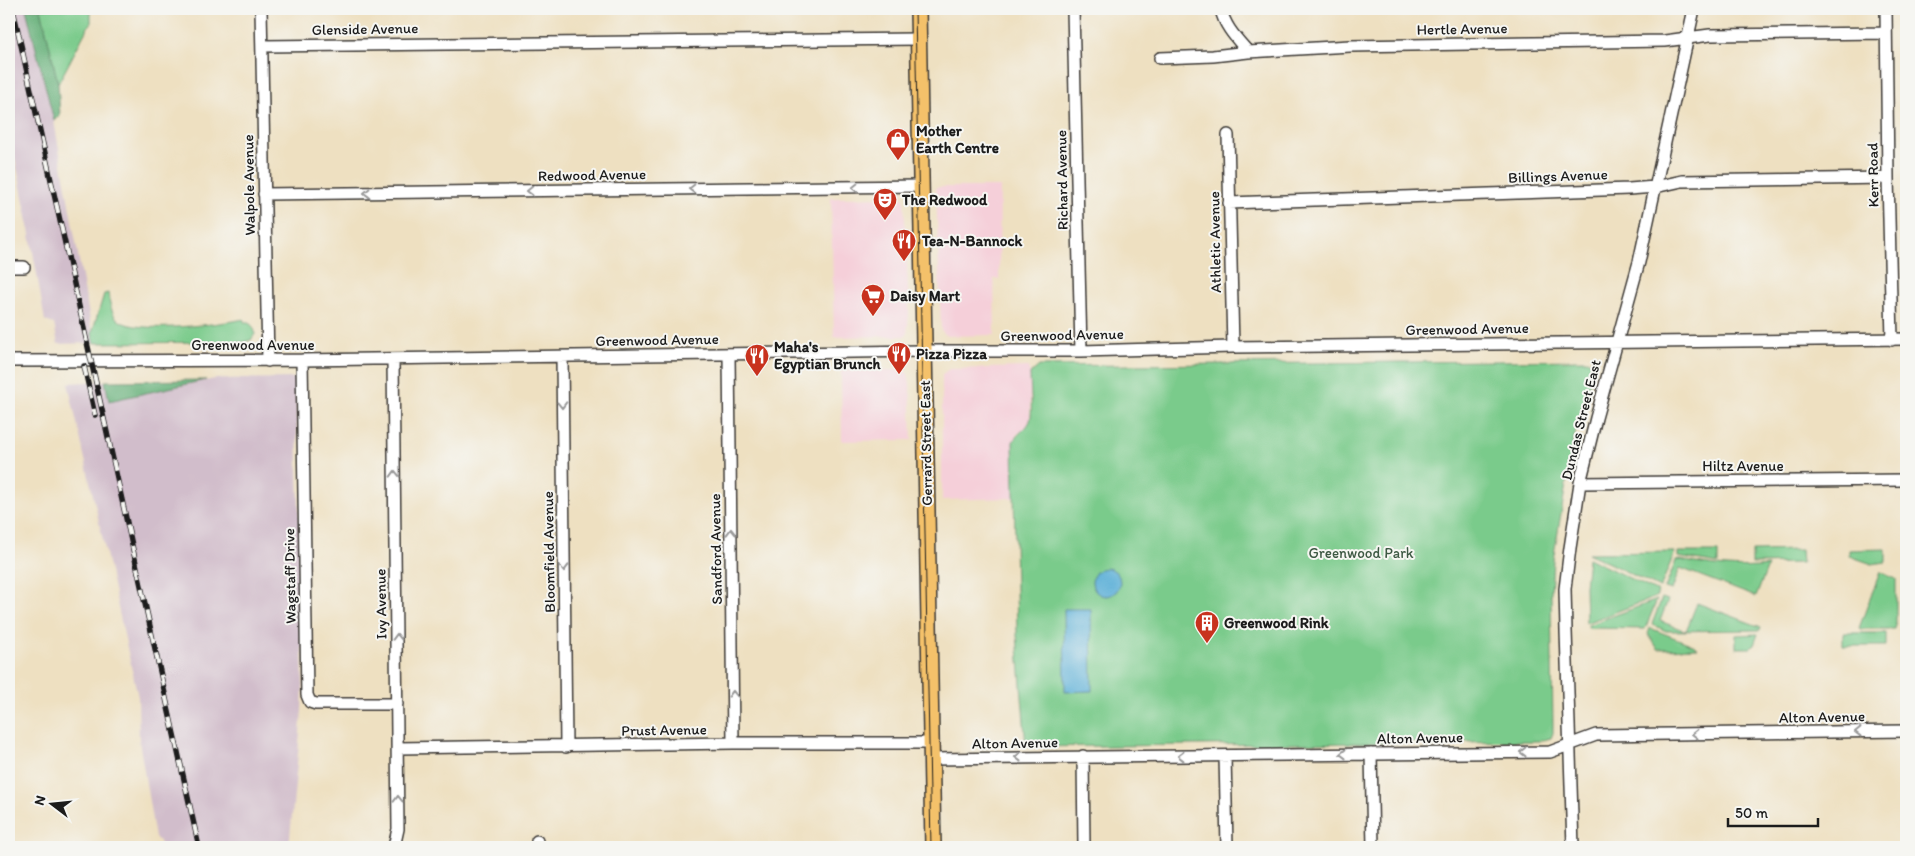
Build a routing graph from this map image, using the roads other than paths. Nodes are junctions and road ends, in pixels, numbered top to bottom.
1 (261, 9) edge
2 (918, 9) edge
3 (1073, 9) edge
4 (1222, 9) edge
5 (1694, 9) edge
6 (1886, 9) edge
7 (1886, 33) junction
8 (1688, 37) junction
9 (918, 39) junction
10 (263, 46) junction
11 (1248, 52) junction
12 (1160, 58) dead end
13 (1228, 135) dead end
14 (1888, 178) junction
15 (921, 186) junction
16 (1655, 187) junction
17 (264, 194) junction
18 (1229, 203) junction
19 (9, 267) edge
20 (24, 267) dead end
21 (1892, 340) junction
22 (1906, 340) edge
23 (1617, 343) junction
24 (1233, 347) junction
25 (924, 351) junction
26 (1081, 351) junction
27 (729, 354) junction
28 (562, 357) junction
29 (393, 359) junction
30 (302, 360) junction
31 (9, 361) edge
32 (268, 361) junction
33 (1906, 480) edge
34 (1580, 483) junction
35 (398, 704) junction
36 (1906, 731) edge
37 (733, 743) junction
38 (932, 743) junction
39 (1570, 743) junction
40 (566, 747) junction
41 (398, 748) junction
42 (1371, 754) junction
43 (1083, 756) junction
44 (1225, 756) junction
45 (932, 759) junction
46 (394, 847) edge
47 (933, 847) edge
48 (1084, 847) edge
49 (1227, 847) edge
50 (1373, 847) edge
51 (1573, 847) edge

1 - 10 street, Walpole Avenue
2 - 9 main road, Gerrard Street East
3 - 26 street, Richard Avenue
4 - 11 street
5 - 8 street, Dundas Street East
6 - 7 street, Kerr Road
7 - 8 street, Hertle Avenue
7 - 14 street, Kerr Road
8 - 11 street, Hertle Avenue
8 - 16 street, Dundas Street East
9 - 10 street, Glenside Avenue
9 - 15 main road, Gerrard Street East
10 - 17 street, Walpole Avenue
11 - 12 street, Hertle Avenue
13 - 18 street, Athletic Avenue
14 - 16 street, Billings Avenue
14 - 21 street, Kerr Road
15 -> 17 street, Redwood Avenue
15 - 25 main road, Gerrard Street East
16 - 18 street, Billings Avenue
16 - 23 street, Dundas Street East
17 - 32 street, Walpole Avenue
18 - 24 street, Athletic Avenue
19 - 20 street
21 - 22 street, Greenwood Avenue
21 - 23 street, Greenwood Avenue
23 - 24 street, Greenwood Avenue
23 - 34 street, Dundas Street East
24 - 26 street, Greenwood Avenue
25 - 26 street, Greenwood Avenue
25 - 27 street, Greenwood Avenue
25 - 38 main road, Gerrard Street East
27 - 28 street, Greenwood Avenue
37 -> 27 street, Sandford Avenue
28 - 29 street, Greenwood Avenue
28 -> 40 street, Bloomfield Avenue
29 - 30 street, Greenwood Avenue
35 -> 29 street, Ivy Avenue
30 - 32 street, Greenwood Avenue
30 - 35 street, Wagstaff Drive
31 - 32 street, Greenwood Avenue
33 - 34 street, Hiltz Avenue
34 - 39 street, Dundas Street East
35 - 41 street, Ivy Avenue
36 -> 39 street, Alton Avenue
37 - 38 street, Prust Avenue
37 - 40 street, Prust Avenue
38 - 45 main road, Gerrard Street East
39 -> 42 street, Alton Avenue
39 - 51 street, Dundas Street East
40 - 41 street, Prust Avenue
46 -> 41 street, Ivy Avenue
42 -> 44 street, Alton Avenue
42 - 50 street
44 -> 43 street, Alton Avenue
43 -> 45 street, Alton Avenue
43 - 48 street
44 - 49 street
45 - 47 main road, Gerrard Street East

